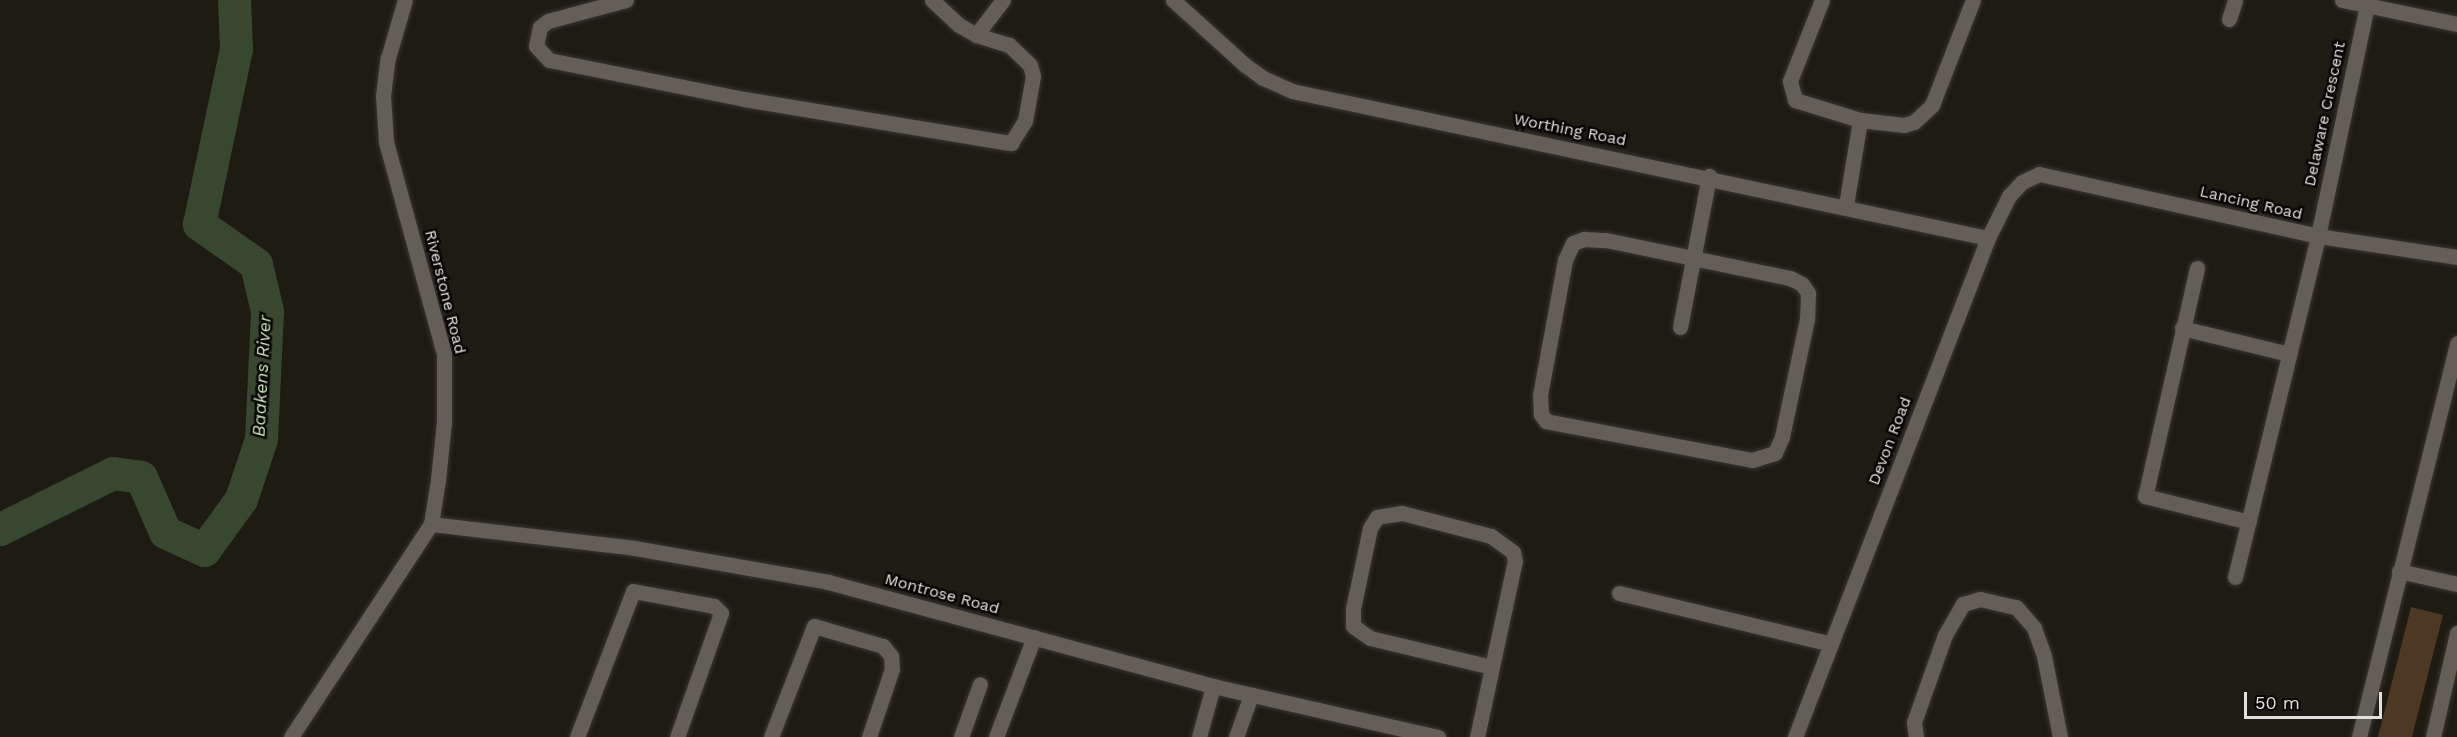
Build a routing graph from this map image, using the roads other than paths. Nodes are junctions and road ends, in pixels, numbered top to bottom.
1 (405, 0) edge
2 (626, 0) edge
3 (932, 0) edge
4 (1003, 0) edge
5 (1173, 0) edge
6 (1822, 0) edge
7 (1973, 0) edge
8 (2235, 0) edge
9 (2342, 0) edge
10 (2367, 3) edge
11 (2229, 19) dead end
12 (2457, 24) edge
13 (976, 35) junction
14 (1860, 120) junction
15 (2039, 174) joint
16 (1709, 176) junction
17 (1846, 205) junction
18 (2318, 236) junction
19 (1988, 238) junction
20 (2457, 257) edge
21 (1696, 258) junction
22 (2196, 268) dead end
23 (1680, 327) dead end
24 (2182, 328) junction
25 (2457, 343) edge
26 (2289, 354) junction
27 (2248, 522) junction
28 (431, 524) junction
29 (2399, 571) junction
30 (2235, 577) dead end
31 (2457, 584) edge
32 (1619, 593) dead end
33 (2457, 633) edge
34 (1034, 637) junction
35 (1831, 644) junction
36 (1492, 667) junction
37 (980, 684) dead end
38 (1213, 686) junction
39 (1251, 695) junction
40 (291, 737) edge
41 (577, 737) edge
42 (677, 737) edge
43 (771, 737) edge
44 (869, 737) edge
45 (961, 737) edge
46 (996, 737) edge
47 (1199, 737) edge
48 (1236, 737) edge
49 (1438, 737) edge
50 (1477, 737) edge
51 (1795, 737) edge
52 (1916, 737) edge
53 (2060, 737) edge
54 (2359, 737) edge
55 (2433, 737) edge

1 - 28 street, Riverstone Road
2 - 13 street
3 - 13 street
4 - 13 street
5 - 16 street, Worthing Road
6 - 14 street
7 - 14 street
8 - 11 street
9 - 10 street
10 - 12 street
10 - 18 street, Delaware Crescent
14 - 17 street
15 - 18 street, Lancing Road
15 - 19 street, Devon Road
16 - 17 street, Worthing Road
16 - 21 street
17 - 19 street, Worthing Road
18 - 20 street, Lancing Road
18 - 26 street, Delaware Crescent
19 - 35 street, Devon Road
21 - 21 street
21 - 23 street
22 - 24 street
24 - 26 street
24 - 27 street
25 - 29 street
26 - 27 street, Delaware Crescent
27 - 30 street, Delaware Crescent
28 - 34 street, Montrose Road
28 - 40 street, Riverstone Road
29 - 31 street
29 - 54 street
32 - 35 street
33 - 55 street
34 - 38 street, Montrose Road
34 - 46 street
35 - 51 street, Devon Road
36 - 36 street
36 - 50 street
37 - 45 street
38 - 39 street, Montrose Road
38 - 47 street
39 - 48 street
39 - 49 street, Montrose Road
41 - 42 street
43 - 44 street
52 - 53 street

